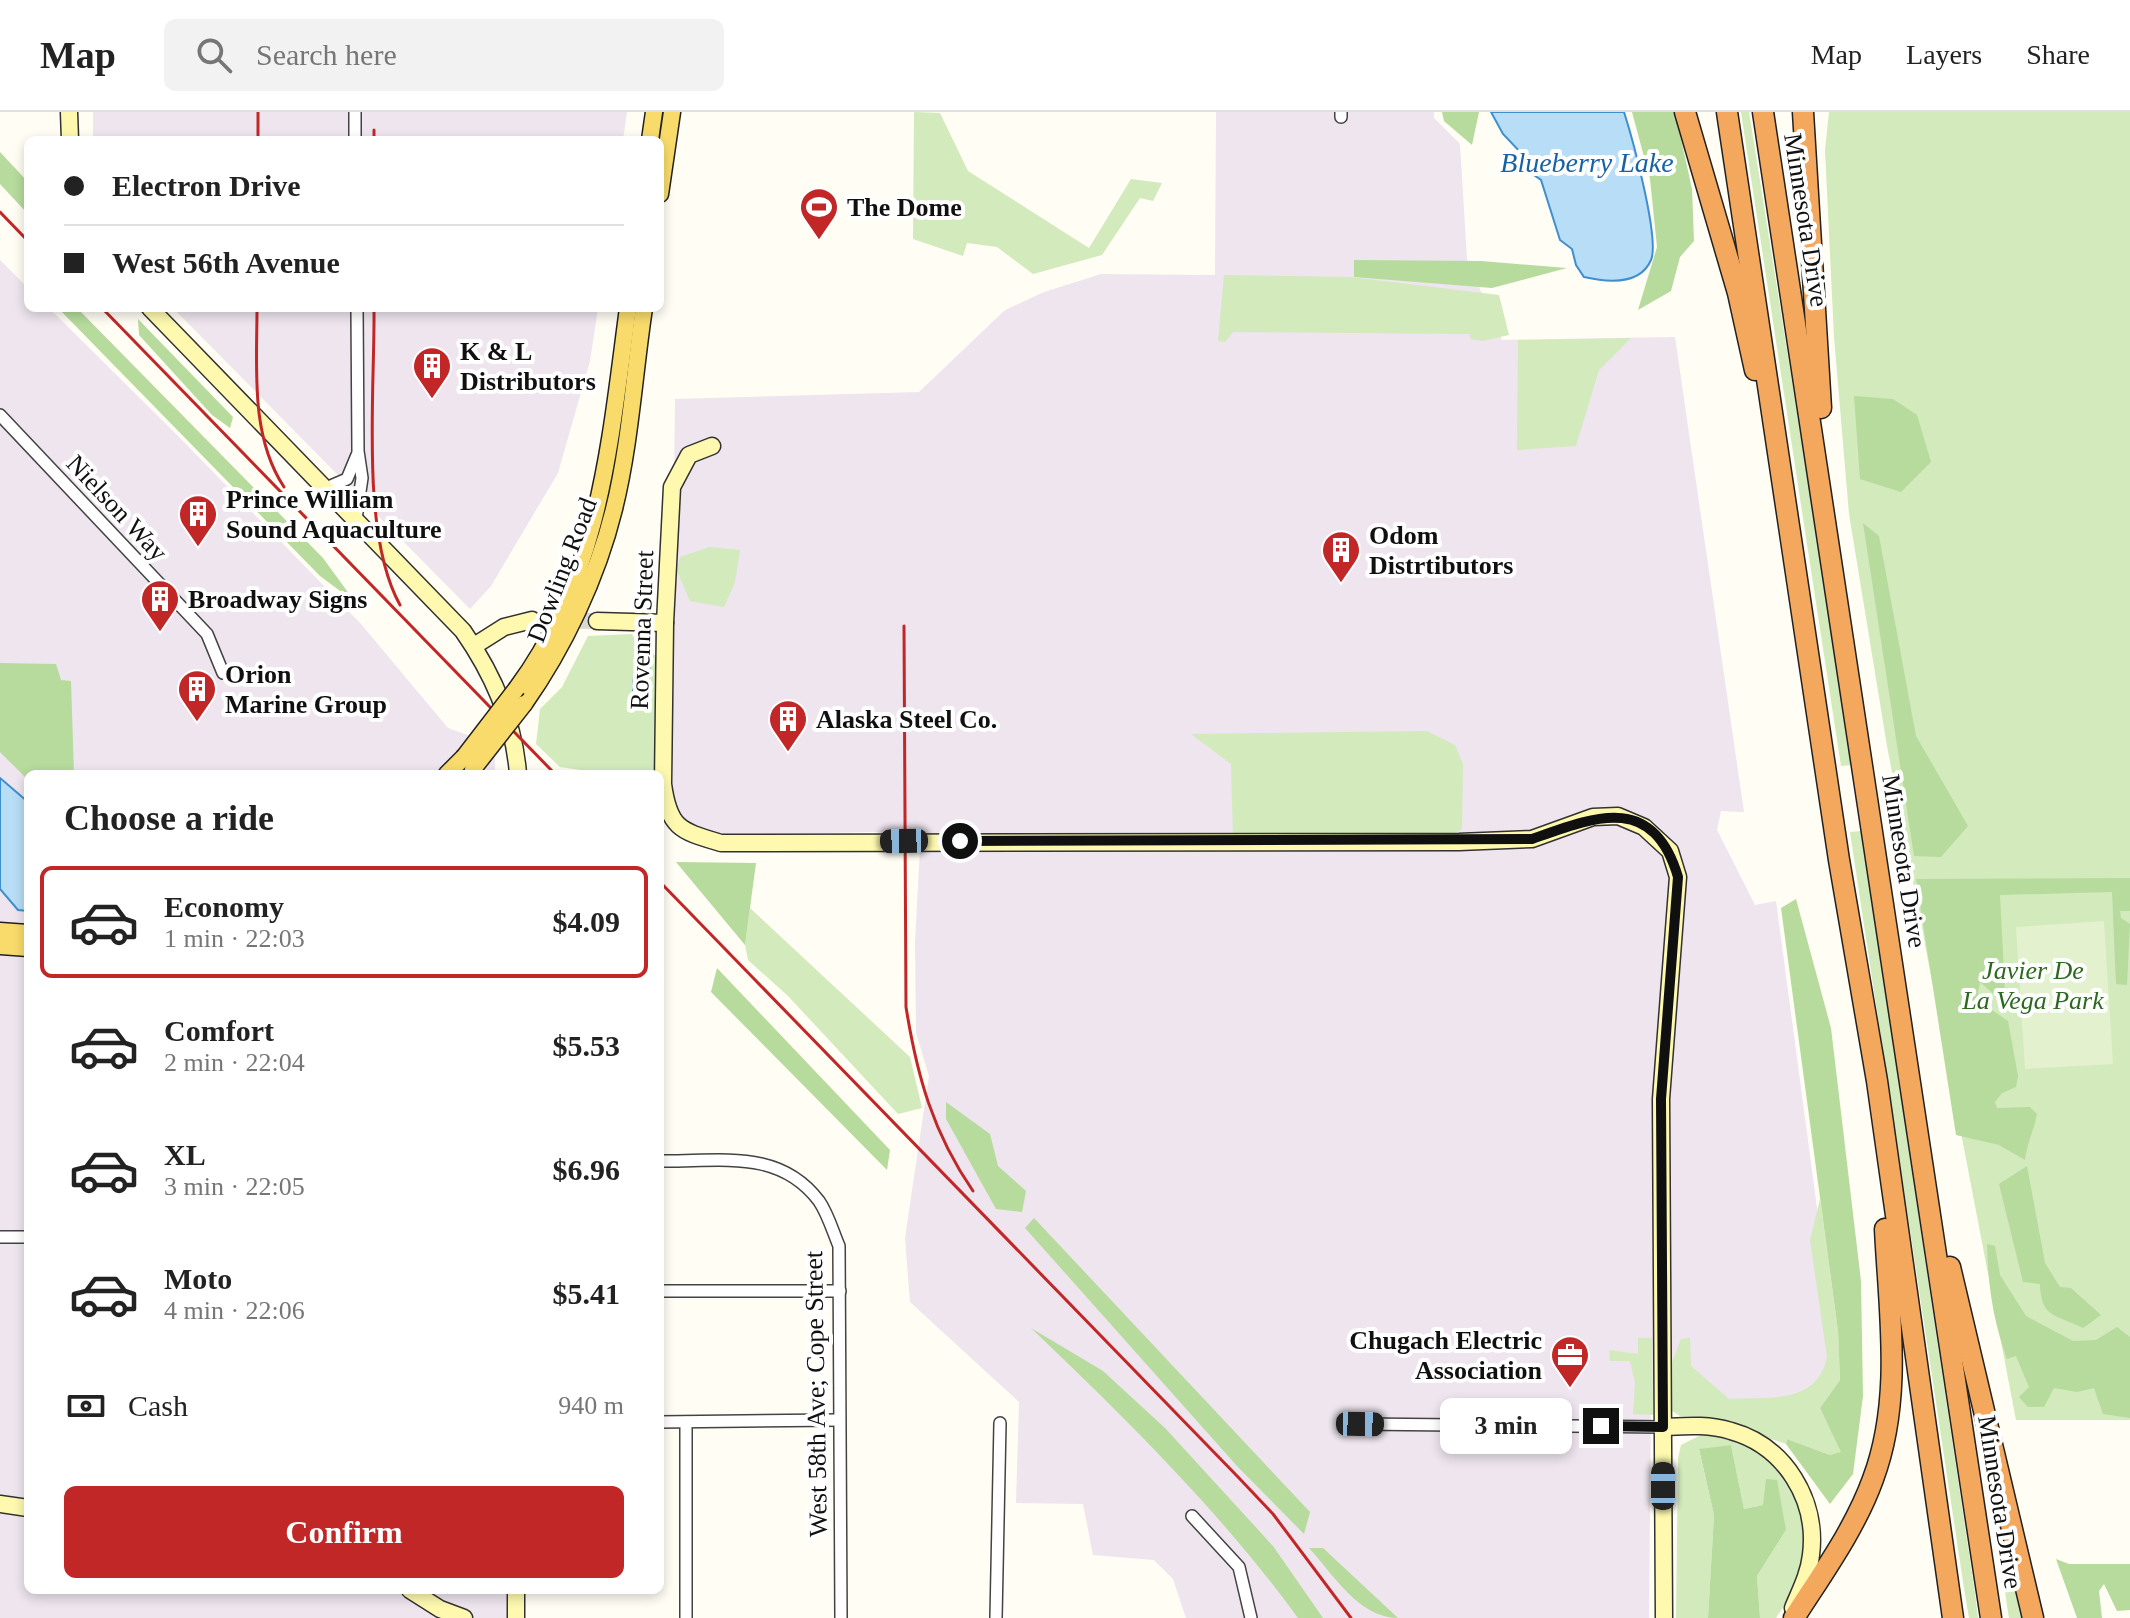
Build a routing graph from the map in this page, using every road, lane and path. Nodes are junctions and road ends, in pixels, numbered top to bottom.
1 (69, 112) edge
2 (355, 112) edge
3 (654, 112) edge
4 (672, 112) edge
5 (1685, 112) edge
6 (1727, 112) edge
7 (1763, 112) edge
8 (1803, 112) edge
9 (70, 136) edge
10 (355, 136) edge
11 (651, 136) edge
12 (664, 167) edge
13 (154, 312) edge
14 (357, 312) edge
15 (627, 312) edge
16 (643, 312) edge
17 (0, 415) edge
18 (712, 446) dead end
19 (358, 451) junction
20 (1821, 480) junction
21 (326, 488) junction
22 (1786, 499) junction
23 (356, 519) junction
24 (532, 620) tunnel mouth
25 (597, 621) tunnel mouth
26 (665, 623) junction
27 (474, 646) junction
28 (223, 673) dead end
29 (520, 696) junction
30 (468, 767) edge
31 (517, 770) edge
32 (663, 770) edge
33 (664, 792) edge
34 (672, 824) edge
35 (0, 931) edge
36 (24, 933) edge
37 (0, 946) edge
38 (24, 948) edge
39 (1909, 1071) junction
40 (1877, 1081) junction
41 (664, 1161) edge
42 (0, 1237) edge
43 (24, 1237) edge
44 (664, 1291) edge
45 (840, 1291) junction
46 (839, 1420) junction
47 (664, 1422) edge
48 (686, 1422) junction
49 (1000, 1423) dead end
50 (1360, 1424) dead end
51 (1663, 1427) junction
52 (0, 1504) edge
53 (24, 1507) edge
54 (1192, 1516) dead end
55 (416, 1594) edge
56 (516, 1594) edge
57 (464, 1618) edge
58 (516, 1618) edge
59 (686, 1618) edge
60 (841, 1618) edge
61 (996, 1618) edge
62 (1251, 1618) edge
63 (1664, 1618) edge
64 (1791, 1618) edge
65 (1953, 1618) edge
66 (1991, 1618) edge
67 (2033, 1618) edge

1 - 9 street
2 - 10 street
3 - 11 main road
4 - 12 main road
5 - 22 highway
6 - 22 highway
7 - 20 highway, Minnesota Drive
8 - 20 highway
13 - 21 street
14 - 19 street
15 - 29 main road, Dowling Road
16 - 29 main road, Dowling Road
17 - 28 street, Nielson Way
18 - 26 street, Rovenna Street
19 - 21 street
19 - 23 street
20 - 39 highway, Minnesota Drive
21 - 23 street
22 - 40 highway
23 - 27 street
24 - 27 street
25 - 26 street
26 - 32 street, Rovenna Street
27 - 31 street
29 - 30 main road, Dowling Road, bridge
33 - 34 street, Rovenna Street
34 - 51 street
35 - 36 main road
37 - 38 main road
39 - 66 highway, Minnesota Drive
39 - 67 highway
40 - 64 highway
40 - 65 highway
41 - 45 street, West 58th Ave; Cope Street
42 - 43 street
44 - 45 street
45 - 46 street, West 58th Ave; Cope Street
46 - 48 street
46 - 60 street, West 58th Ave; Cope Street
47 - 48 street
48 - 59 street
49 - 61 street
50 - 51 street
51 - 63 street
51 - 64 street
52 - 53 street
54 - 62 street
55 - 57 street
56 - 58 street

